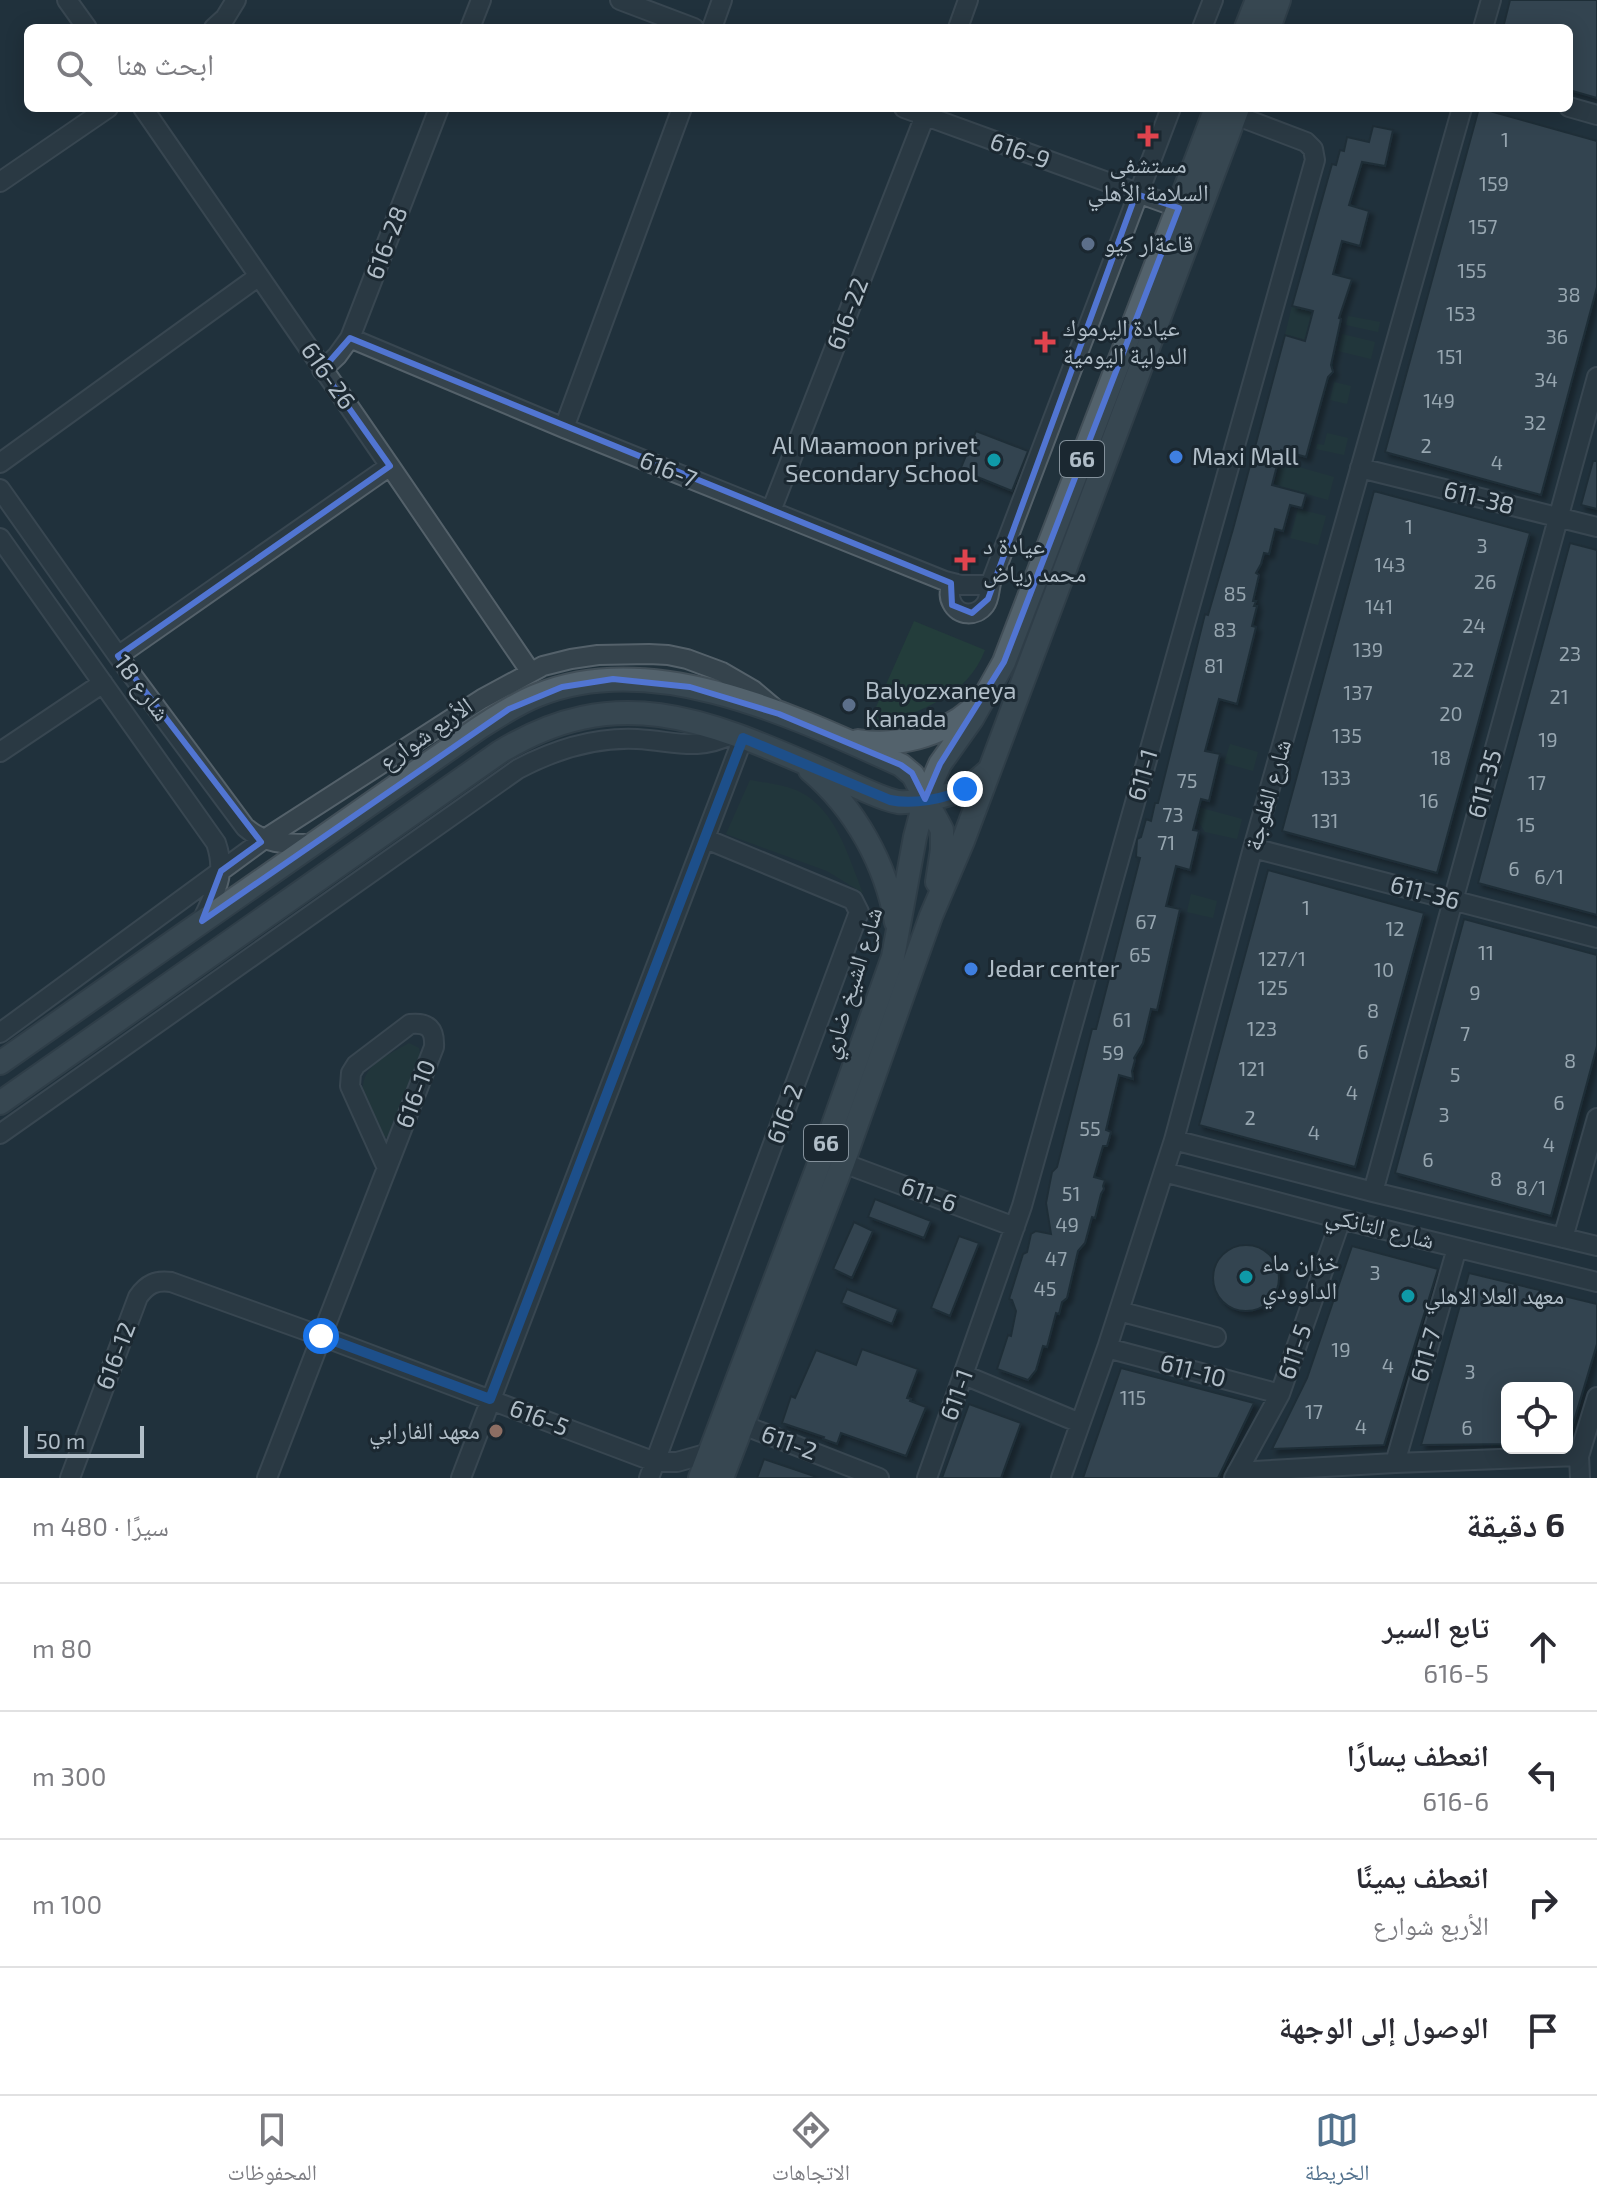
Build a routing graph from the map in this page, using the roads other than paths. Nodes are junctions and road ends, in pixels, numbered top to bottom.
1 (67, 0) edge
2 (236, 0) edge
3 (481, 0) edge
4 (620, 0) edge
5 (722, 0) edge
6 (968, 0) edge
7 (1213, 0) edge
8 (1257, 0) edge
9 (1279, 0) edge
10 (1491, 0) edge
11 (84, 24) edge
12 (218, 24) edge
13 (472, 24) edge
14 (683, 24) edge
15 (713, 24) edge
16 (959, 24) edge
17 (1204, 24) edge
18 (1248, 24) edge
19 (1270, 24) edge
20 (1484, 24) edge
21 (1573, 108) edge
22 (102, 112) edge
23 (146, 112) edge
24 (437, 112) edge
25 (681, 112) edge
26 (927, 112) edge
27 (1169, 112) edge
28 (1229, 112) edge
29 (1229, 112) edge
30 (1235, 112) edge
31 (1461, 112) edge
32 (1597, 115) edge
33 (0, 182) edge
34 (1136, 194) junction
35 (1179, 208) junction
36 (259, 276) junction
37 (350, 338) junction
38 (322, 370) junction
39 (1597, 377) edge
40 (564, 428) junction
41 (0, 463) edge
42 (390, 466) junction
43 (1360, 468) junction
44 (0, 489) edge
45 (771, 511) junction
46 (1558, 518) junction
47 (1597, 527) edge
48 (0, 538) edge
49 (951, 583) junction
50 (990, 585) junction
51 (118, 656) junction
52 (530, 671) junction
53 (103, 683) junction
54 (984, 698) junction
55 (779, 714) junction
56 (738, 736) junction
57 (843, 739) junction
58 (0, 752) edge
59 (797, 759) junction
60 (990, 769) junction
61 (925, 799) junction
62 (706, 839) junction
63 (263, 840) junction
64 (313, 844) junction
65 (1253, 848) junction
66 (221, 871) junction
67 (1453, 900) junction
68 (931, 916) junction
69 (202, 921) junction
70 (898, 935) junction
71 (1597, 938) edge
72 (0, 1033) edge
73 (0, 1063) edge
74 (0, 1103) edge
75 (1597, 1118) edge
76 (0, 1134) edge
77 (1174, 1140) junction
78 (843, 1163) junction
79 (387, 1168) junction
80 (1164, 1172) junction
81 (1373, 1192) junction
82 (1341, 1219) junction
83 (1015, 1227) junction
84 (1563, 1238) junction
85 (1597, 1246) edge
86 (1457, 1248) junction
87 (1597, 1282) edge
88 (152, 1283) joint
89 (1119, 1311) junction
90 (321, 1336) junction
91 (1216, 1337) dead end
92 (1107, 1348) junction
93 (964, 1375) junction
94 (1280, 1394) junction
95 (1597, 1397) edge
96 (490, 1399) junction
97 (1080, 1423) junction
98 (743, 1425) junction
99 (709, 1453) junction
100 (1579, 1456) junction
101 (1395, 1463) junction
102 (652, 1470) edge
103 (1235, 1475) edge
104 (70, 1478) edge
105 (267, 1478) edge
106 (461, 1478) edge
107 (669, 1478) edge
108 (700, 1478) edge
109 (722, 1478) edge
110 (879, 1478) edge
111 (927, 1478) edge
112 (1061, 1478) edge
113 (1580, 1478) edge

1 - 11 street
2 - 12 street
3 - 13 street
4 - 14 street
5 - 15 street
6 - 16 street
7 - 17 street
8 - 18 main road
9 - 19 main road
10 - 20 street
21 - 32 street
22 - 33 street
23 - 36 street, 616-26
24 - 37 street, 616-28
25 - 40 street
26 - 34 street, 616-9
26 - 45 street, 616-22
27 - 34 street
28 - 35 main road, شارع الشيخ ضاري / 66
29 - 60 main road, شارع الشيخ ضاري / 66
30 - 83 street, 611-1
31 - 43 street, شارع الفلوجة
34 - 35 street, 616-9
34 - 50 street
35 - 54 main road, شارع الشيخ ضاري / 66
36 - 38 street, 616-26
36 - 41 street
37 - 38 street, 616-28
37 - 40 street, 616-7
38 - 42 street, 616-26
39 - 46 street, 611-35
40 - 45 street, 616-7
42 - 51 street
42 - 52 street, 616-26
43 - 46 street, 611-38
43 - 65 street, شارع الفلوجة
44 - 51 street, شارع 18
45 - 49 street, 616-7
46 - 47 street, 611-38
46 - 67 street, 611-35
48 - 53 street, شارع 18
49 - 50 street, 616-7
49 - 50 street
51 - 63 street, شارع 18
52 - 55 street
52 - 63 street
53 - 58 street
53 - 66 street, شارع 18
54 - 57 main road
54 - 61 main road, شارع الشيخ ضاري / 66
55 - 57 main road, الأربع شوارع
55 - 64 main road, الأربع شوارع
56 - 59 main road
56 - 62 street
56 - 74 main road
56 - 76 street
57 - 61 main road, الأربع شوارع
59 - 61 main road
59 - 70 main road
60 - 61 main road
60 - 68 main road, شارع الشيخ ضاري / 66
61 - 68 main road, الأربع شوارع
61 - 70 main road, شارع الشيخ ضاري / 66
62 - 96 street
62 - 102 street, 616-2
63 - 64 street
63 - 66 street
64 - 69 main road, الأربع شوارع
65 - 67 street, 611-36
65 - 77 street, شارع الفلوجة
66 - 69 street
66 - 72 street
67 - 71 street, 611-36
67 - 81 street, 611-35
68 - 78 main road, شارع الشيخ ضاري / 66
69 - 73 main road, الأربع شوارع
70 - 99 main road, شارع الشيخ ضاري / 66
75 - 84 street
77 - 80 street, شارع الفلوجة
77 - 81 street, شارع التانكي
78 - 83 street, 611-6
78 - 98 main road, شارع الشيخ ضاري / 66
79 - 79 street, 616-10
79 - 90 street, 616-10
80 - 82 street, شارع التانكي
80 - 89 street, شارع الفلوجة
81 - 84 street, شارع التانكي
82 - 86 street, شارع التانكي
82 - 94 street, 611-5
83 - 93 street, 611-1
84 - 85 street, شارع التانكي
86 - 87 street, شارع التانكي
86 - 101 street, 611-7
88 - 90 street, 616-5
88 - 104 street, 616-12
89 - 91 street
89 - 92 street, شارع الفلوجة
90 - 96 street, 616-5
90 - 105 street, 616-10
92 - 94 street, 611-10
92 - 97 street, شارع الفلوجة
93 - 97 street
93 - 111 street, 611-1
94 - 103 street, 611-5
95 - 100 street
96 - 102 street, 616-5
96 - 106 street
97 - 112 street, شارع الفلوجة
98 - 109 main road, شارع الشيخ ضاري / 66
98 - 110 street, 611-2
99 - 102 street
99 - 108 main road, شارع الشيخ ضاري / 66
100 - 101 street
100 - 113 street
101 - 103 street
102 - 107 street

